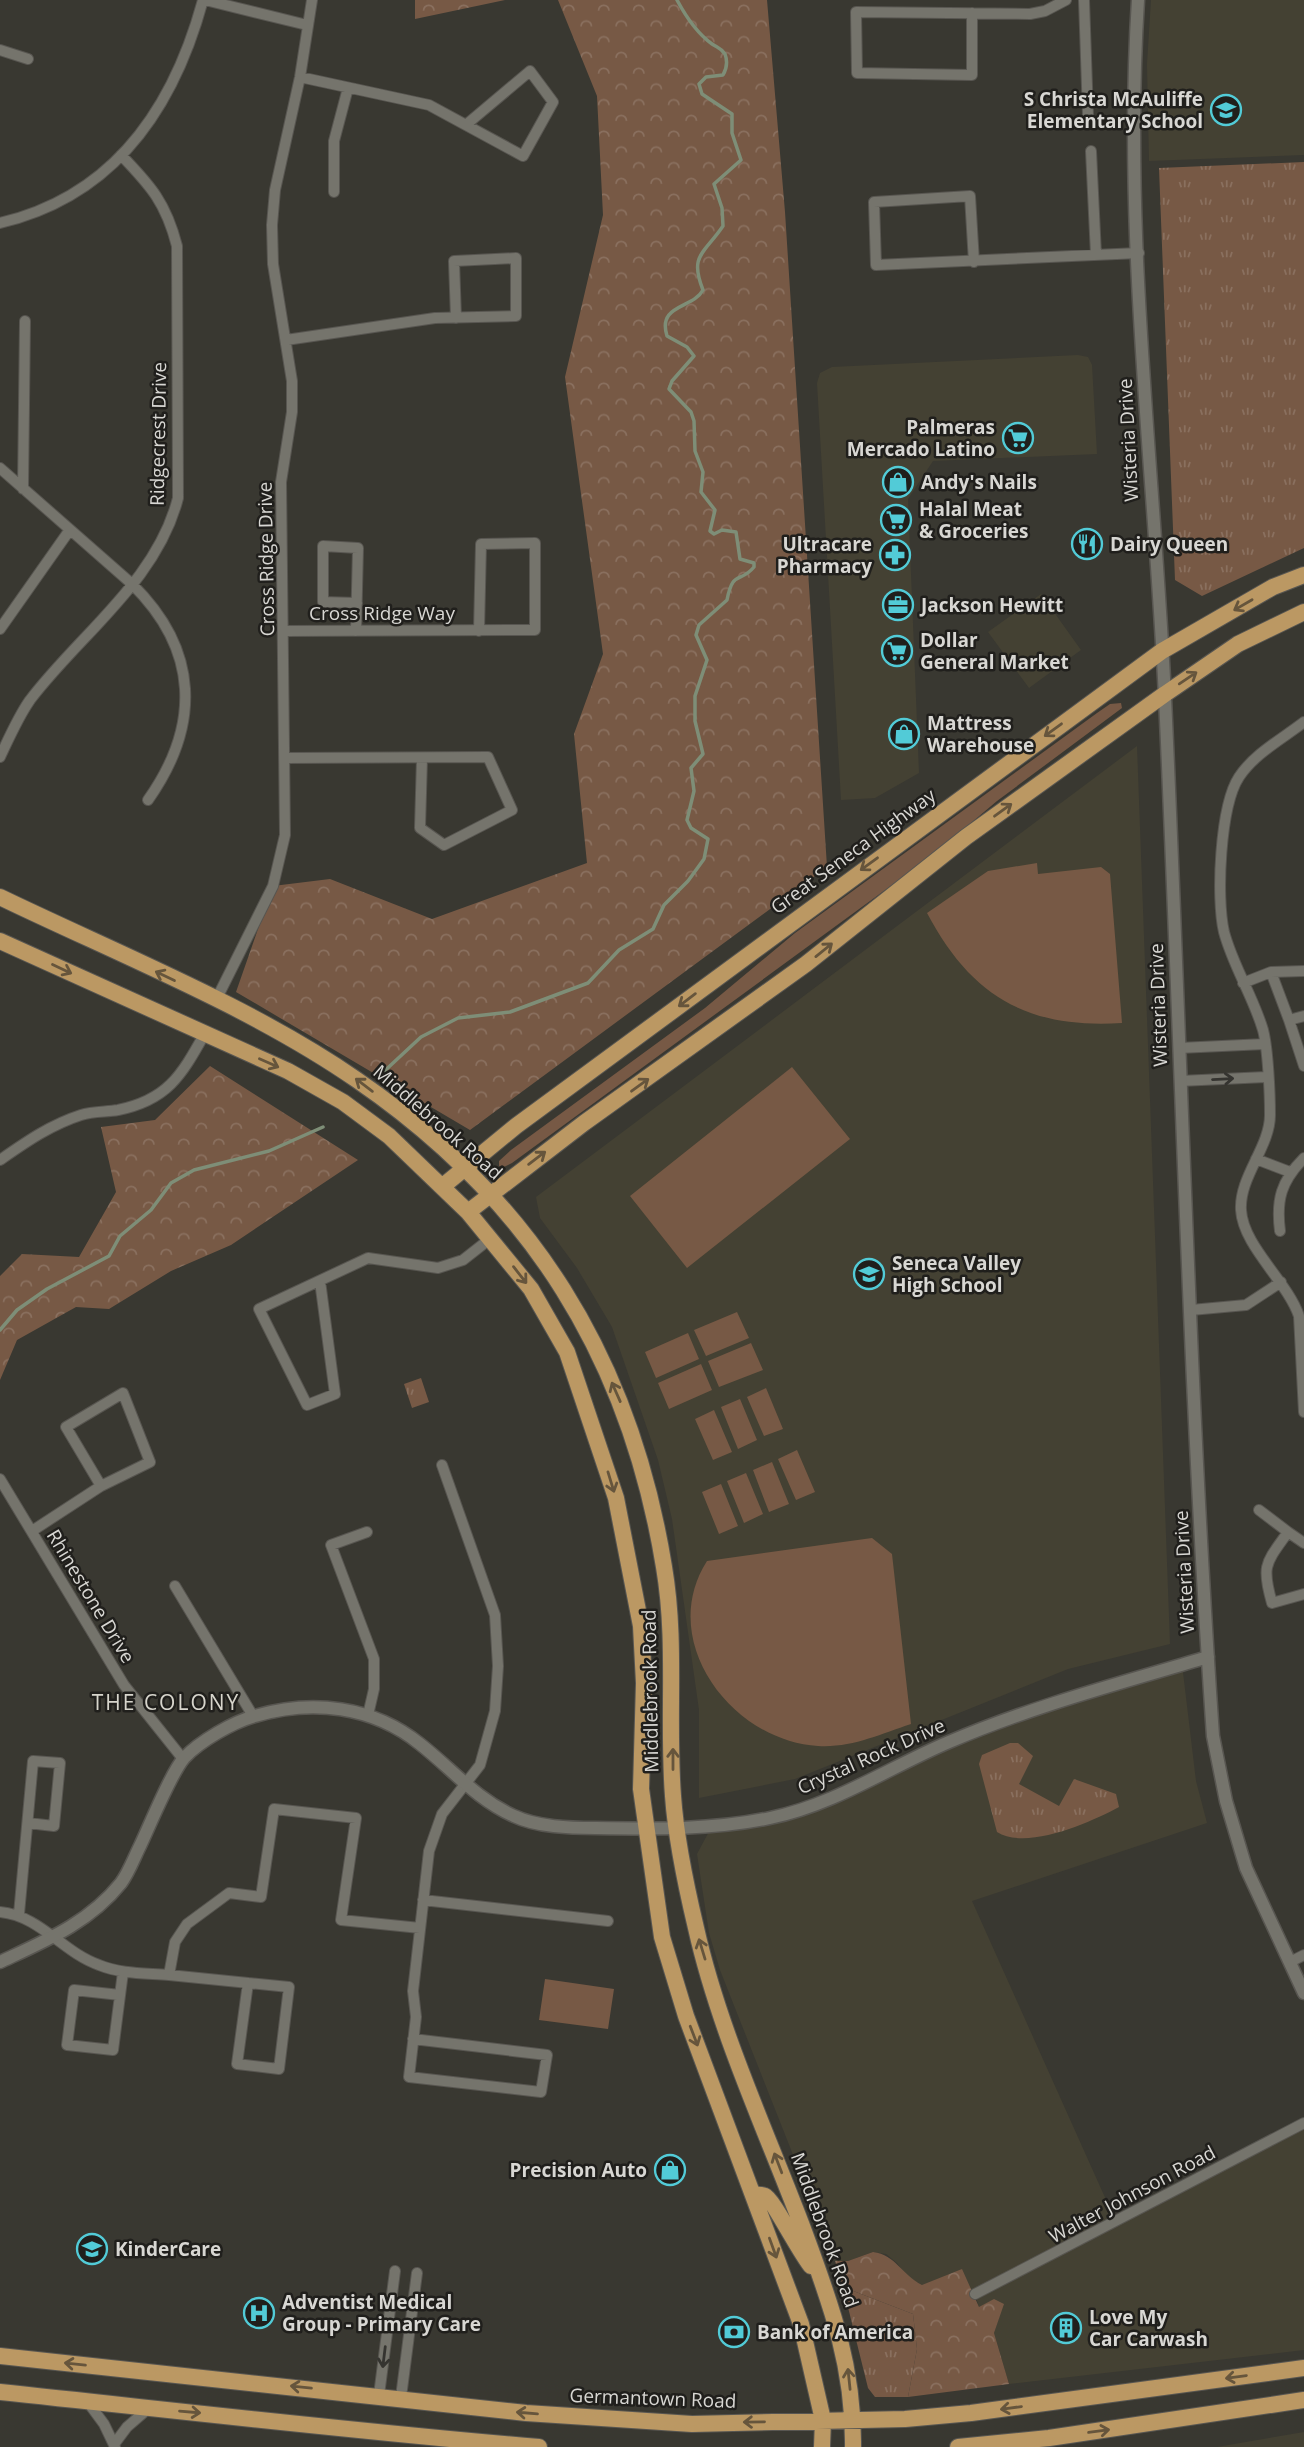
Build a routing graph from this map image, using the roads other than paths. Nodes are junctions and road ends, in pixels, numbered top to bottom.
1 (204, 0) edge
2 (312, 0) edge
3 (1066, 0) edge
4 (1084, 0) edge
5 (1138, 0) edge
6 (972, 13) junction
7 (307, 25) junction
8 (0, 50) edge
9 (28, 59) dead end
10 (300, 77) junction
11 (348, 88) junction
12 (1088, 115) dead end
13 (467, 124) junction
14 (1091, 151) dead end
15 (121, 155) junction
16 (334, 192) dead end
17 (0, 223) edge
18 (1139, 253) junction
19 (1096, 255) junction
20 (974, 262) junction
21 (456, 318) junction
22 (25, 321) dead end
23 (286, 340) junction
24 (0, 468) edge
25 (23, 489) junction
26 (69, 531) junction
27 (1304, 575) edge
28 (132, 584) junction
29 (357, 603) junction
30 (1304, 612) edge
31 (0, 629) edge
32 (284, 631) junction
33 (356, 631) junction
34 (479, 631) junction
35 (1162, 651) junction
36 (1165, 694) junction
37 (1304, 723) edge
38 (4, 735) edge
39 (0, 757) edge
40 (285, 758) junction
41 (422, 758) junction
42 (148, 800) dead end
43 (0, 897) edge
44 (0, 940) edge
45 (1304, 971) edge
46 (1271, 972) junction
47 (1243, 983) junction
48 (216, 1000) junction
49 (1304, 1016) edge
50 (1289, 1020) junction
51 (204, 1035) junction
52 (1265, 1044) junction
53 (1179, 1048) junction
54 (1304, 1066) edge
55 (1266, 1077) junction
56 (1180, 1081) junction
57 (1304, 1158) edge
58 (1256, 1159) junction
59 (0, 1160) edge
60 (463, 1167) junction
61 (1290, 1172) junction
62 (443, 1186) junction
63 (490, 1193) junction
64 (468, 1212) junction
65 (1280, 1231) dead end
66 (491, 1238) junction
67 (320, 1281) junction
68 (1281, 1282) junction
69 (1191, 1310) junction
70 (1304, 1412) edge
71 (442, 1465) dead end
72 (0, 1479) edge
73 (101, 1486) junction
74 (1259, 1510) dead end
75 (32, 1531) junction
76 (367, 1532) dead end
77 (1288, 1532) junction
78 (1304, 1543) edge
79 (175, 1586) dead end
80 (1304, 1594) edge
81 (1208, 1657) junction
82 (368, 1715) junction
83 (253, 1716) junction
84 (183, 1759) junction
85 (464, 1786) junction
86 (27, 1824) junction
87 (645, 1827) junction
88 (677, 1827) junction
89 (423, 1900) junction
90 (0, 1912) edge
91 (19, 1914) junction
92 (608, 1922) dead end
93 (420, 1928) junction
94 (57, 1936) junction
95 (1304, 1955) edge
96 (0, 1962) edge
97 (1290, 1962) junction
98 (123, 1972) junction
99 (169, 1975) junction
100 (248, 1983) junction
101 (1304, 1993) edge
102 (120, 1995) junction
103 (413, 2039) junction
104 (1304, 2123) edge
105 (754, 2195) junction
106 (396, 2271) dead end
107 (417, 2273) dead end
108 (820, 2275) junction
109 (975, 2294) dead end
110 (0, 2356) edge
111 (1304, 2368) edge
112 (0, 2392) edge
113 (379, 2395) junction
114 (401, 2397) junction
115 (1304, 2400) edge
116 (87, 2401) junction
117 (149, 2408) junction
118 (823, 2420) junction
119 (853, 2420) junction
120 (115, 2445) edge
121 (539, 2447) edge
122 (822, 2447) edge
123 (853, 2447) edge
124 (958, 2447) edge

1 - 7 street
1 - 15 street
2 - 7 street, Cross Ridge Drive
3 - 6 street
4 - 12 street
5 - 18 street, Wisteria Drive
6 - 6 street
7 - 10 street, Cross Ridge Drive
8 - 9 street
10 - 11 street
10 - 23 street, Cross Ridge Drive
11 - 13 street
11 - 16 street
13 - 13 street
14 - 19 street
15 - 17 street
15 - 28 street, Ridgecrest Drive
18 - 19 street
18 - 35 street, Wisteria Drive
19 - 20 street
20 - 20 street
21 - 21 street
21 - 23 street
22 - 25 street
23 - 32 street, Cross Ridge Drive
24 - 25 street
25 - 26 street
26 - 28 street
26 - 31 street
27 -> 35 main road, Great Seneca Highway
28 - 38 street, Ridgecrest Drive
28 - 42 street
29 - 29 street
29 - 33 street
36 -> 30 main road
32 - 33 street, Cross Ridge Way
32 - 40 street, Cross Ridge Drive
33 - 34 street, Cross Ridge Way
34 - 34 street, Cross Ridge Way
35 - 36 street, Wisteria Drive
35 -> 60 main road, Great Seneca Highway
36 - 53 street, Wisteria Drive
63 -> 36 main road
37 - 47 street
38 - 39 street, Ridgecrest Drive
40 - 41 street
40 - 48 street, Cross Ridge Drive
41 - 41 street
48 -> 43 main road, Middlebrook Road
44 -> 51 main road, Middlebrook Road
45 - 46 street
46 - 47 street
46 - 50 street
47 - 52 street
60 -> 48 main road, Middlebrook Road
49 - 50 street
50 - 54 street
51 - 59 street
51 -> 62 main road, Middlebrook Road
52 - 53 street
52 - 55 street
53 - 56 street, Wisteria Drive
56 -> 55 street
55 - 58 street
56 - 69 street, Wisteria Drive
57 - 61 street
58 - 61 street
58 - 68 street
60 - 62 main road, Great Seneca Highway
60 - 63 main road, Middlebrook Road
61 - 65 street
62 - 64 main road, Middlebrook Road
63 - 64 main road
88 -> 63 main road, Middlebrook Road
64 - 66 main road, Middlebrook Road
66 - 67 street
66 -> 87 main road, Middlebrook Road
67 - 67 street
68 - 69 street
68 - 70 street
69 - 81 street, Wisteria Drive
71 - 85 street
72 - 75 street, Rhinestone Drive
73 - 73 street
73 - 75 street
74 - 77 street
75 - 84 street, Rhinestone Drive
76 - 82 street
77 - 78 street
77 - 80 street
79 - 83 street
81 - 88 street, Crystal Rock Drive
81 - 97 street, Wisteria Drive
82 - 83 street, Crystal Rock Drive
82 - 85 street, Crystal Rock Drive
83 - 84 street, Crystal Rock Drive
84 - 94 street, Crystal Rock Drive
85 - 87 street, Crystal Rock Drive
85 - 89 street
86 - 86 street
86 - 91 street
87 - 88 street, Crystal Rock Drive
87 -> 105 main road, Middlebrook Road
108 -> 88 main road, Middlebrook Road
89 - 92 street
89 - 93 street
90 - 91 street
91 - 94 street
93 - 99 street
93 - 103 street
94 - 96 street, Crystal Rock Drive
94 - 98 street
95 - 97 street
97 - 101 street, Wisteria Drive
98 - 99 street
98 - 102 street
99 - 100 street
100 - 100 street
102 - 102 street
103 - 103 street
104 - 109 street, Walter Johnson Road
105 - 108 main road
105 -> 118 main road, Middlebrook Road
106 -> 113 street
107 - 114 street
119 -> 108 main road, Middlebrook Road
113 -> 110 main road, Germantown Road
111 -> 119 main road, Germantown Road
112 - 116 main road
113 - 114 main road, Germantown Road
118 -> 114 main road, Germantown Road
124 -> 115 main road
116 - 117 main road
116 - 120 street
117 - 120 street
117 -> 121 main road
118 - 119 main road, Germantown Road
118 - 122 main road, Middlebrook Road
119 - 123 main road, Middlebrook Road

